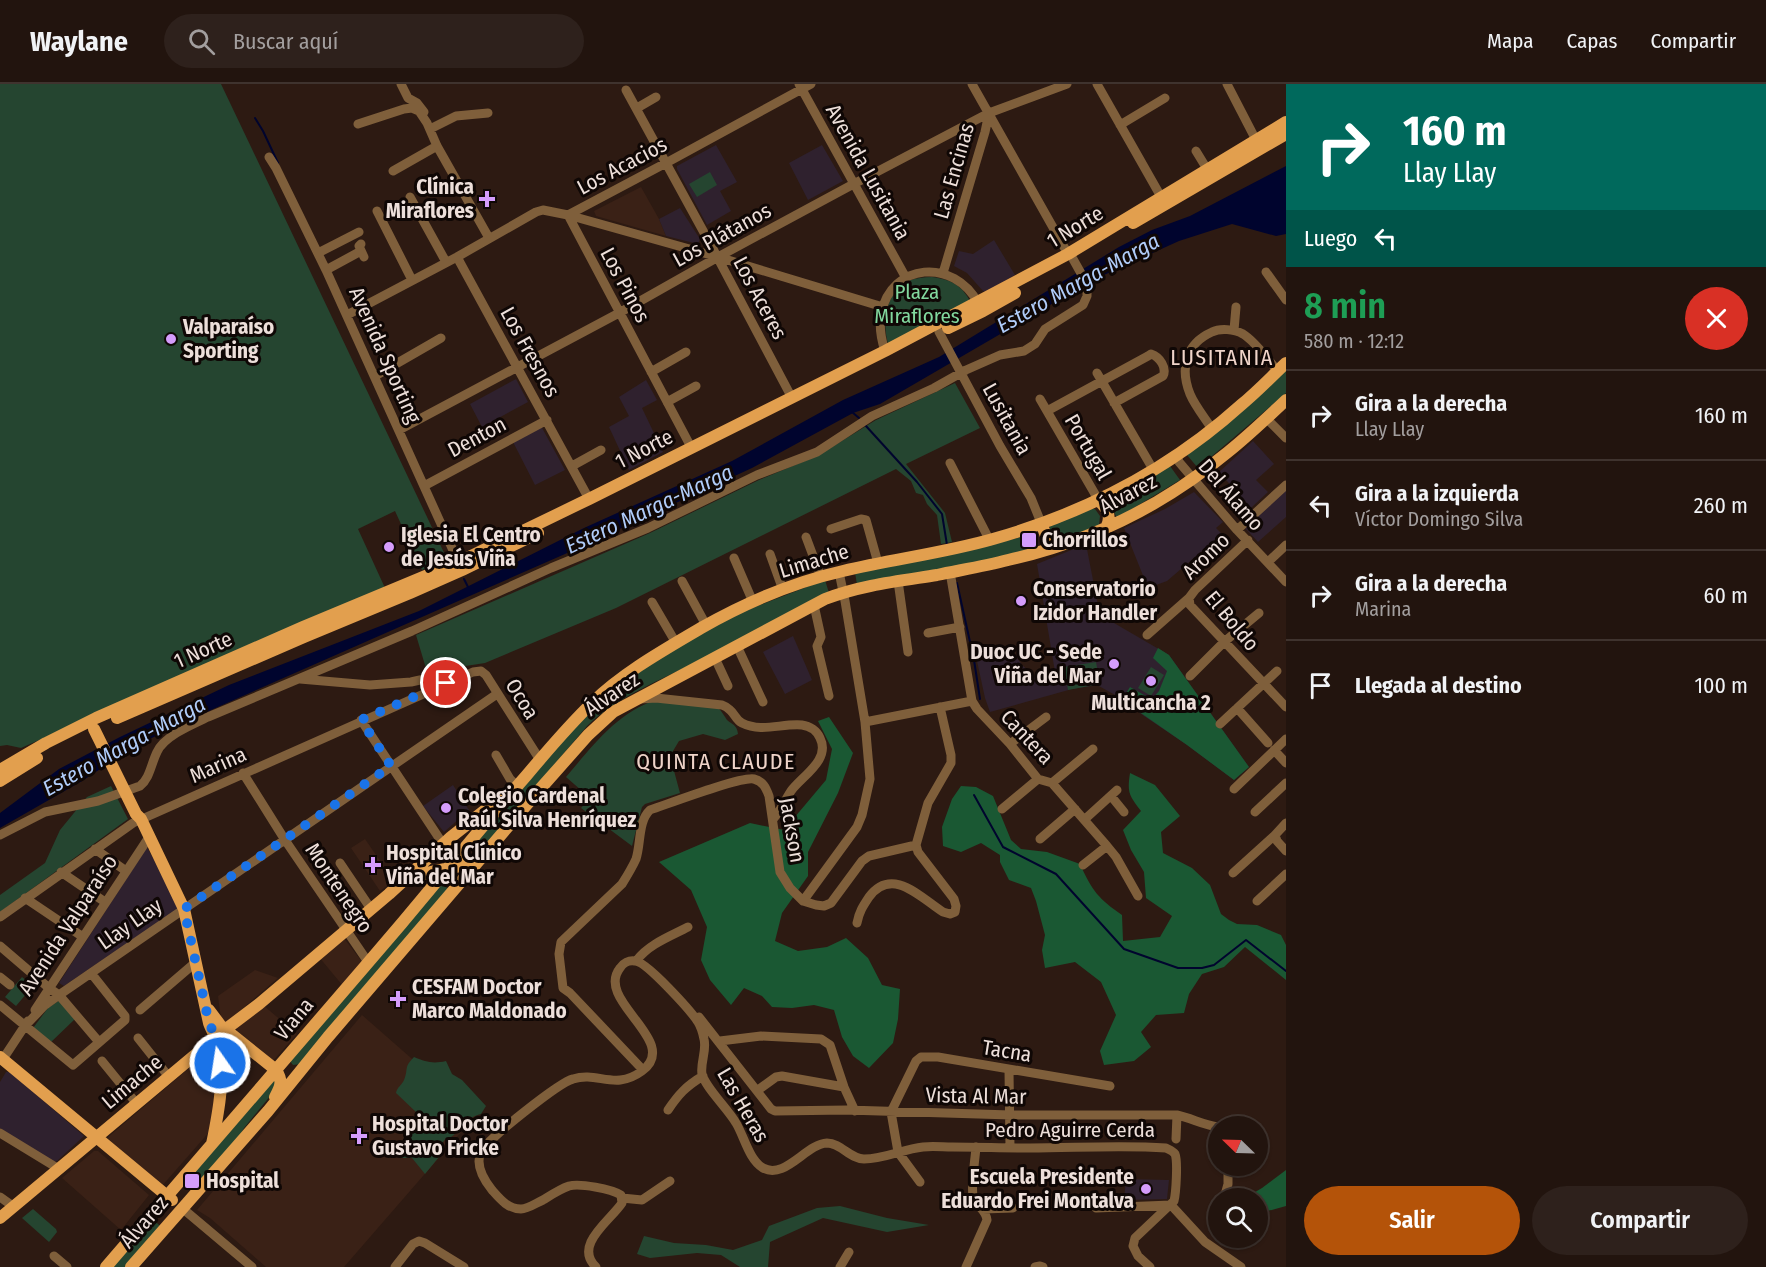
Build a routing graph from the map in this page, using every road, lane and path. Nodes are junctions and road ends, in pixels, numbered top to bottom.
1 (401, 84) edge
2 (811, 84) edge
3 (972, 84) edge
4 (1067, 84) edge
5 (1097, 84) edge
6 (1227, 84) edge
7 (800, 87) edge
8 (626, 90) dead end
9 (656, 98) dead end
10 (1165, 98) dead end
11 (638, 108) junction
12 (488, 113) dead end
13 (989, 113) junction
14 (1286, 122) edge
15 (358, 124) dead end
16 (1120, 125) junction
17 (429, 126) junction
18 (1286, 134) edge
19 (1256, 140) junction
20 (437, 146) junction
21 (1196, 151) dead end
22 (269, 157) dead end
23 (666, 163) junction
24 (1207, 169) junction
25 (393, 171) dead end
26 (855, 184) junction
27 (410, 197) dead end
28 (1163, 201) junction
29 (376, 211) dead end
30 (568, 215) junction
31 (359, 232) dead end
32 (489, 238) junction
33 (362, 251) dead end
34 (318, 253) junction
35 (457, 256) junction
36 (718, 257) junction
37 (1073, 260) junction
38 (446, 262) junction
39 (326, 270) junction
40 (1266, 272) dead end
41 (943, 273) junction
42 (906, 278) junction
43 (412, 280) junction
44 (1282, 284) edge
45 (1286, 300) edge
46 (978, 303) junction
47 (883, 307) junction
48 (1236, 307) dead end
49 (619, 313) junction
50 (347, 315) junction
51 (952, 326) junction
52 (1234, 330) junction
53 (939, 332) junction
54 (441, 338) dead end
55 (686, 352) dead end
56 (887, 354) junction
57 (518, 367) junction
58 (1282, 367) edge
59 (651, 372) junction
60 (375, 376) junction
61 (1100, 377) junction
62 (696, 386) dead end
63 (792, 398) junction
64 (1040, 399) dead end
65 (1286, 400) edge
66 (667, 402) junction
67 (1114, 403) junction
68 (1047, 411) junction
69 (1266, 418) junction
70 (547, 420) junction
71 (1212, 429) junction
72 (399, 430) junction
73 (1286, 438) edge
74 (691, 447) junction
75 (601, 450) dead end
76 (1177, 456) junction
77 (950, 463) dead end
78 (572, 466) junction
79 (1154, 471) junction
80 (1193, 478) junction
81 (1286, 485) edge
82 (424, 486) junction
83 (590, 499) junction
84 (1099, 501) junction
85 (1042, 525) junction
86 (1106, 528) junction
87 (831, 529) dead end
88 (1237, 530) junction
89 (806, 537) dead end
90 (1248, 540) junction
91 (990, 541) junction
92 (1286, 545) edge
93 (1054, 547) junction
94 (770, 554) dead end
95 (734, 558) dead end
96 (1268, 562) junction
97 (878, 563) junction
98 (460, 566) junction
99 (839, 572) junction
100 (950, 572) junction
101 (821, 577) junction
102 (682, 581) dead end
103 (898, 581) junction
104 (1286, 582) edge
105 (783, 590) junction
106 (844, 592) junction
107 (1189, 598) junction
108 (652, 602) dead end
109 (753, 602) junction
110 (814, 605) junction
111 (1259, 613) dead end
112 (706, 625) junction
113 (960, 627) junction
114 (928, 633) dead end
115 (1147, 635) dead end
116 (1224, 642) junction
117 (676, 643) junction
118 (737, 646) junction
119 (908, 652) dead end
120 (715, 658) junction
121 (1277, 671) dead end
122 (467, 674) junction
123 (1190, 676) dead end
124 (297, 679) junction
125 (1263, 683) junction
126 (728, 686) dead end
127 (497, 694) junction
128 (829, 696) dead end
129 (634, 700) junction
130 (972, 701) junction
131 (763, 702) dead end
132 (940, 707) junction
133 (1286, 707) edge
134 (121, 708) junction
135 (1238, 708) junction
136 (1046, 717) dead end
137 (361, 720) junction
138 (865, 722) junction
139 (1220, 724) dead end
140 (100, 731) junction
141 (1286, 739) edge
142 (1010, 744) junction
143 (1271, 747) junction
144 (1093, 749) dead end
145 (496, 754) dead end
146 (540, 759) junction
147 (1286, 763) edge
148 (391, 766) junction
149 (0, 770) edge
150 (243, 773) junction
151 (1038, 779) junction
152 (0, 781) edge
153 (1052, 783) junction
154 (1286, 783) edge
155 (1233, 789) dead end
156 (513, 790) junction
157 (1002, 809) dead end
158 (1075, 809) junction
159 (1124, 812) dead end
160 (1255, 812) dead end
161 (139, 815) junction
162 (774, 818) junction
163 (1084, 820) junction
164 (1286, 823) edge
165 (0, 835) edge
166 (1275, 835) junction
167 (149, 837) junction
168 (1040, 839) dead end
169 (285, 840) junction
170 (443, 844) junction
171 (916, 845) junction
172 (1107, 846) junction
173 (95, 849) junction
174 (1286, 851) edge
175 (479, 861) junction
176 (340, 863) dead end
177 (1083, 865) dead end
178 (428, 866) junction
179 (447, 869) junction
180 (126, 870) junction
181 (61, 872) junction
182 (1233, 873) dead end
183 (1286, 874) edge
184 (1138, 896) dead end
185 (25, 898) junction
186 (802, 901) junction
187 (1257, 901) dead end
188 (105, 902) junction
189 (184, 909) junction
190 (371, 909) junction
191 (0, 917) edge
192 (856, 923) dead end
193 (688, 927) dead end
194 (346, 930) junction
195 (83, 937) junction
196 (0, 946) edge
197 (637, 960) junction
198 (196, 962) junction
199 (368, 962) junction
200 (91, 973) junction
201 (0, 977) edge
202 (667, 980) dead end
203 (10, 985) dead end
204 (49, 988) junction
205 (59, 995) junction
206 (0, 1005) edge
207 (207, 1007) junction
208 (140, 1010) dead end
209 (691, 1010) junction
210 (315, 1025) junction
211 (25, 1026) junction
212 (226, 1029) junction
213 (328, 1037) junction
214 (138, 1038) dead end
215 (216, 1038) junction
216 (720, 1041) junction
217 (99, 1042) junction
218 (1, 1060) edge
219 (102, 1062) dead end
220 (276, 1070) junction
221 (643, 1070) junction
222 (1010, 1070) junction
223 (703, 1076) junction
224 (169, 1077) junction
225 (1110, 1086) dead end
226 (844, 1087) junction
227 (758, 1090) junction
228 (137, 1104) junction
229 (668, 1110) dead end
230 (855, 1110) junction
231 (268, 1112) junction
232 (891, 1112) junction
233 (1011, 1115) junction
234 (1177, 1115) junction
235 (1208, 1125) edge
236 (0, 1133) edge
237 (96, 1138) junction
238 (1176, 1139) dead end
239 (212, 1146) junction
240 (976, 1147) junction
241 (1010, 1148) junction
242 (898, 1152) junction
243 (59, 1169) junction
244 (670, 1181) dead end
245 (920, 1182) dead end
246 (167, 1196) junction
247 (0, 1197) edge
248 (622, 1198) junction
249 (1171, 1205) junction
250 (14, 1207) junction
251 (182, 1208) junction
252 (1013, 1208) dead end
253 (1096, 1208) dead end
254 (982, 1209) junction
255 (0, 1218) edge
256 (849, 1252) dead end
257 (54, 1256) dead end
258 (67, 1267) edge
259 (106, 1267) edge
260 (131, 1267) edge
261 (252, 1267) edge
262 (395, 1267) edge
263 (464, 1267) edge
264 (596, 1267) edge
265 (840, 1267) edge
266 (966, 1267) edge
267 (1035, 1267) edge
268 (1043, 1267) edge
269 (1150, 1267) edge
270 (1241, 1267) edge

1 - 17 street
2 - 7 street, Los Acacios
3 - 13 street
4 - 13 street, Los Plátanos
5 - 16 street
6 - 19 street
7 - 23 street, Los Acacios
7 - 26 street, Avenida Lusitania
8 - 11 street, Los Aceres
9 - 11 street
10 - 16 street
11 - 23 street, Los Aceres
12 - 17 street
13 - 26 street, Los Plátanos
13 - 37 street
13 - 41 street, Las Encinas
14 - 19 main road, 1 Norte
15 - 17 street
16 - 28 street
17 - 20 street
18 - 28 main road, 1 Norte
19 - 24 main road, 1 Norte
20 - 25 street
20 - 32 street
21 - 24 street
22 - 34 street, Avenida Sporting
23 - 30 street, Los Acacios
23 - 36 street, Los Aceres
24 - 28 main road, 1 Norte
26 - 36 street, Los Plátanos
26 - 42 street, Avenida Lusitania
27 - 38 street
28 - 37 main road, 1 Norte
29 - 43 street
30 - 32 street, Los Acacios
30 - 36 street
30 - 49 street, Los Pinos
31 - 34 street
32 - 35 street, Los Acacios
33 - 39 street
34 - 39 street, Avenida Sporting
35 - 38 street, Los Acacios
35 - 57 street, Los Fresnos
36 - 47 street
36 - 49 street, Los Plátanos
36 - 63 street, Los Aceres
37 - 46 main road, 1 Norte
37 - 51 main road, 1 Norte
37 - 124 street
38 - 43 street, Los Acacios
39 - 50 street, Avenida Sporting
40 - 44 street
41 - 42 street
41 - 46 street
42 - 47 street
43 - 50 street, Los Acacios
44 - 45 street
46 - 51 main road
46 - 53 main road, 1 Norte
47 - 56 street
48 - 52 street
49 - 57 street, Los Plátanos
49 - 59 street, Los Pinos
50 - 60 street, Avenida Sporting
51 - 53 main road, 1 Norte
52 - 58 street
52 - 71 street
53 - 56 main road, 1 Norte
53 - 85 street, Lusitania
54 - 60 street
55 - 59 street
56 - 63 main road, 1 Norte
56 - 98 main road, 1 Norte
57 - 70 street, Los Fresnos
57 - 72 street, Los Plátanos
58 - 71 main road, Limache
59 - 66 street, Los Pinos
60 - 72 street, Avenida Sporting
61 - 67 street
61 - 67 street, Portugal
61 - 68 street, Portugal
62 - 66 street
63 - 74 main road, 1 Norte
64 - 68 street, Portugal
65 - 69 main road, Álvarez
66 - 74 street, Los Pinos
67 - 79 street
68 - 84 street, Portugal
69 - 73 street
69 - 80 main road, Álvarez
70 - 78 street, Los Fresnos
70 - 82 street, Denton
71 - 76 main road, Limache
72 - 82 street, Avenida Sporting
74 - 83 main road, 1 Norte
75 - 78 street
76 - 79 main road, Limache
76 - 80 street, Del Álamo
77 - 91 street
78 - 83 street, Los Fresnos
79 - 84 main road, Limache
80 - 86 main road, Álvarez
80 - 88 street, Del Álamo
81 - 88 street
82 - 98 street, Avenida Sporting
83 - 98 main road, 1 Norte
84 - 85 main road, Limache
84 - 86 main road
85 - 91 main road, Limache
85 - 93 main road
86 - 93 main road, Álvarez
87 - 97 street
88 - 90 street, Del Álamo
89 - 101 street
90 - 96 street, Del Álamo
90 - 107 street, Aromo
91 - 97 main road, Limache
92 - 96 street
93 - 100 main road, Álvarez
94 - 105 street
95 - 109 street
96 - 104 street, Del Álamo
97 - 99 main road, Limache
98 - 134 main road, 1 Norte
98 - 140 main road, 1 Norte
99 - 101 main road, Limache
99 - 106 street, Jackson
100 - 103 main road, Álvarez
100 - 113 street, Cantera
101 - 105 main road, Limache
102 - 112 street
103 - 106 main road, Álvarez
103 - 119 street
105 - 109 main road, Limache
106 - 110 main road, Álvarez
106 - 138 street, Jackson
107 - 115 street, El Boldo
107 - 116 street, El Boldo
108 - 117 street
109 - 112 main road, Limache
110 - 118 main road, Álvarez
110 - 128 street
111 - 116 street
112 - 117 main road, Limache
113 - 114 street
113 - 130 street, Cantera
116 - 123 street
116 - 125 street, El Boldo
117 - 146 main road, Limache
118 - 120 main road, Álvarez
118 - 131 street
120 - 126 street
120 - 129 main road, Álvarez
121 - 125 street
122 - 124 street
122 - 127 street, Ocoa
122 - 137 street, Marina
124 - 165 street
125 - 133 street, El Boldo
125 - 135 street
127 - 146 street, Ocoa
127 - 148 street, Llay Llay
129 - 162 street
129 - 175 main road, Álvarez
130 - 132 street
130 - 142 street, Cantera
132 - 138 street
132 - 171 street
134 - 140 main road
134 - 149 main road, 1 Norte
135 - 139 street
135 - 143 street
136 - 142 street
137 - 148 street
137 - 150 street, Marina
138 - 186 street, Jackson
140 - 152 main road, 1 Norte
140 - 161 main road
141 - 143 street
142 - 151 street, Cantera
143 - 147 street
143 - 155 street
144 - 153 street
145 - 156 street
146 - 156 main road, Limache
148 - 169 street, Llay Llay
148 - 170 street
150 - 161 street, Marina
150 - 169 street, Montenegro
151 - 153 street, Cantera
151 - 157 street
153 - 158 street, Cantera
154 - 160 street
156 - 170 main road, Limache
156 - 179 main road, Viana
158 - 163 street, Cantera
158 - 168 street
159 - 163 street
161 - 167 main road
161 - 173 street, Marina
162 - 186 street, Jackson
162 - 221 street, Jackson
163 - 172 street, Cantera
164 - 166 street
166 - 174 street
166 - 182 street
167 - 180 street, Avenida Valparaíso
167 - 189 main road
169 - 189 street, Llay Llay
169 - 194 street, Montenegro
170 - 178 main road, Limache
171 - 186 street
171 - 192 street
172 - 177 street
172 - 184 street, Cantera
173 - 180 street
173 - 181 street, Marina
175 - 179 main road
175 - 213 main road, Álvarez
176 - 190 street
178 - 179 main road
178 - 190 main road, Limache
179 - 199 main road, Viana
180 - 188 street, Avenida Valparaíso
181 - 185 street, Marina
181 - 188 street
183 - 187 street
185 - 191 street, Marina
185 - 195 street
188 - 195 street, Avenida Valparaíso
189 - 198 main road
189 - 200 street, Llay Llay
190 - 194 main road, Limache
193 - 197 street
194 - 199 street, Montenegro
194 - 212 main road, Limache
195 - 204 street, Avenida Valparaíso
196 - 204 street
197 - 209 street, Las Heras
197 - 221 street
198 - 207 main road
198 - 208 street
199 - 210 main road, Viana
200 - 205 street, Llay Llay
200 - 217 street
201 - 203 street
202 - 209 street, Las Heras
204 - 205 street
204 - 211 street, Avenida Valparaíso
205 - 211 street, Llay Llay
205 - 217 street
206 - 211 street
207 - 212 main road
207 - 215 main road
209 - 216 street
209 - 223 street, Las Heras
210 - 213 main road
210 - 220 main road, Viana
211 - 217 street
211 - 218 street, Avenida Valparaíso
212 - 215 main road, Limache
212 - 220 main road
213 - 231 main road, Álvarez
214 - 224 street
215 - 224 main road, Limache
215 - 239 main road
216 - 226 street
216 - 227 street
218 - 237 main road
219 - 228 street
220 - 231 main road
220 - 239 main road, Viana
221 - 248 street
222 - 225 street, Tacna
222 - 232 street, Tacna
222 - 233 street
223 - 229 street
223 - 242 street, Las Heras
224 - 228 main road, Limache
226 - 227 street
226 - 230 street
227 - 230 street, Vista Al Mar
228 - 237 main road, Limache
230 - 232 street, Vista Al Mar
231 - 251 main road, Álvarez
232 - 233 street, Vista Al Mar
232 - 242 street
233 - 234 street, Vista Al Mar
233 - 241 street
234 - 235 street, Vista Al Mar
234 - 238 street
236 - 243 street
237 - 243 main road, Limache
237 - 246 main road
239 - 246 main road, Viana
240 - 241 street, Pedro Aguirre Cerda
240 - 242 street, Pedro Aguirre Cerda
240 - 254 street
241 - 249 street, Pedro Aguirre Cerda
242 - 245 street
243 - 250 main road, Limache
244 - 248 street
246 - 251 main road
246 - 259 main road, Viana
247 - 250 street
248 - 264 street
249 - 253 street
249 - 269 street
249 - 270 street
250 - 255 main road, Limache
251 - 260 main road, Álvarez
251 - 261 street
252 - 254 street
254 - 266 street
256 - 265 street
257 - 258 street
262 - 263 street
267 - 268 street

